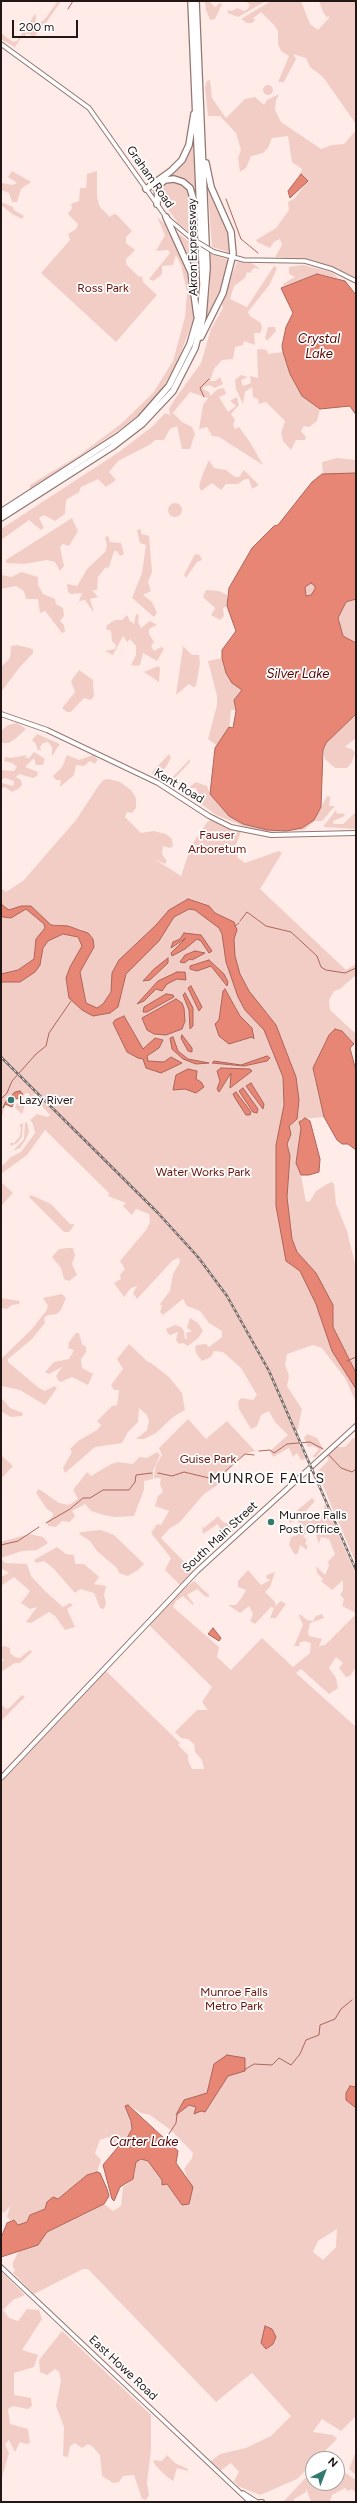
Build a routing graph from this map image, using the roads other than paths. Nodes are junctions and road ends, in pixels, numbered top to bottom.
1 (191, 1) edge
2 (196, 1) edge
3 (194, 35) junction
4 (1, 44) edge
5 (196, 66) junction
6 (195, 96) junction
7 (203, 158) junction
8 (146, 189) junction
9 (157, 204) junction
10 (166, 217) junction
11 (201, 245) junction
12 (233, 258) junction
13 (356, 281) edge
14 (193, 337) junction
15 (195, 348) junction
16 (1, 512) edge
17 (1, 518) edge
18 (1, 714) edge
19 (356, 833) edge
20 (356, 1426) edge
21 (1, 1778) edge
22 (1, 2267) edge
23 (231, 2484) junction
24 (250, 2502) edge
25 (260, 2502) edge

1 - 3 highway, Akron Expressway
2 - 3 highway, Akron Expressway
3 - 5 highway, Akron Expressway
4 - 8 main road, Graham Road
5 - 6 highway, Akron Expressway
5 - 7 highway, Akron Expressway
6 - 8 highway
6 - 11 highway, Akron Expressway
7 - 12 highway
7 - 15 highway, Akron Expressway
8 - 9 main road, Graham Road
9 - 10 main road, Graham Road
9 - 11 highway
10 - 12 main road, Graham Road, bridge
10 - 14 highway
11 - 14 highway, Akron Expressway
12 - 13 main road, Graham Road
12 - 15 highway
14 - 16 highway, Akron Expressway
15 - 17 highway, Akron Expressway
18 - 19 main road, Kent Road
20 - 21 main road, South Main Street
22 - 23 main road, East Howe Road
23 - 24 main road, East Howe Road
23 - 25 main road, East Howe Road

